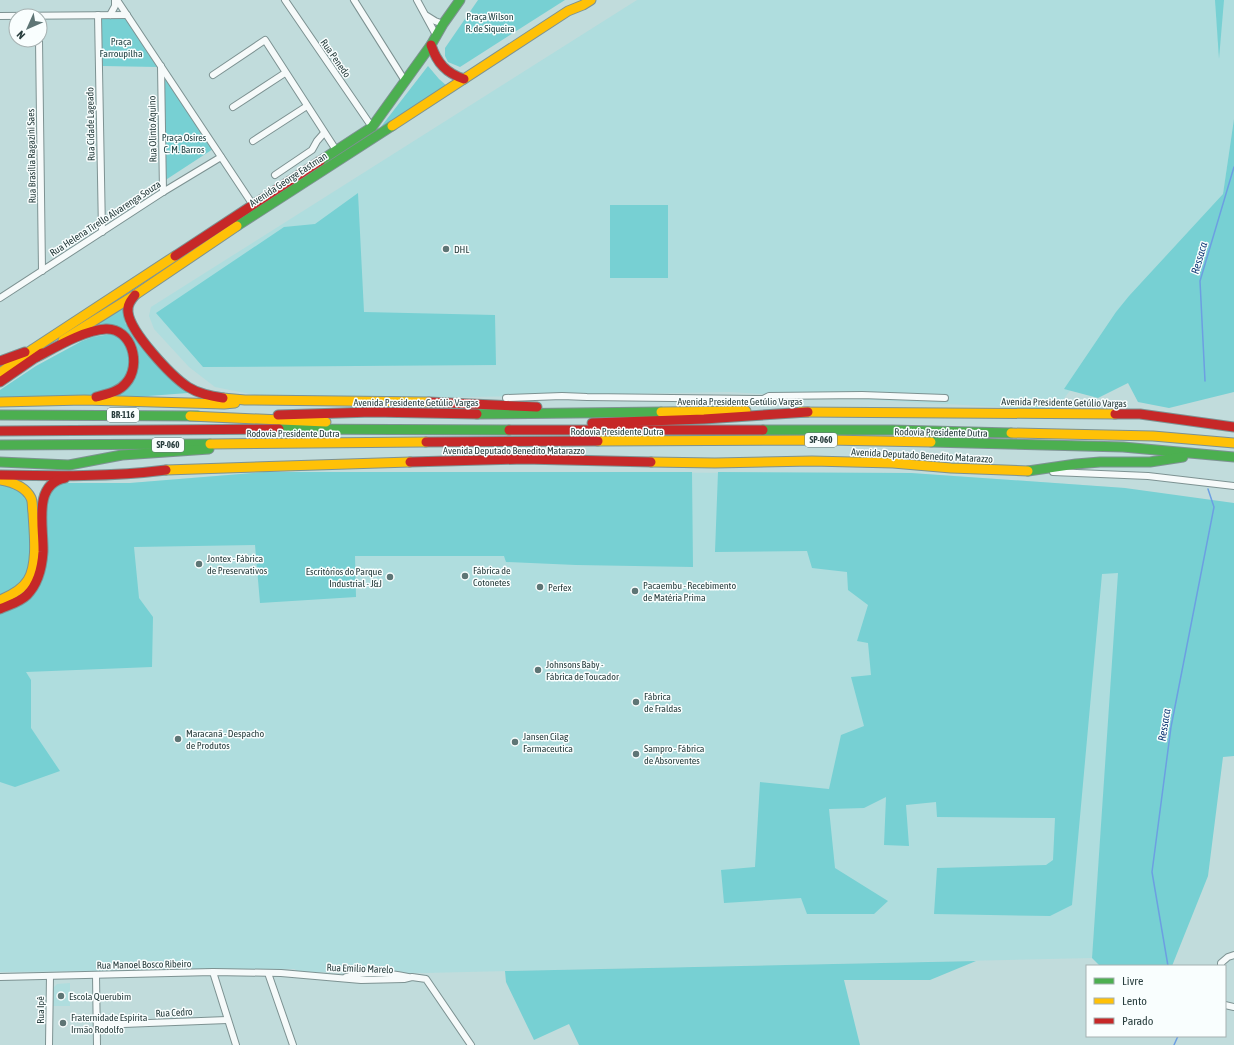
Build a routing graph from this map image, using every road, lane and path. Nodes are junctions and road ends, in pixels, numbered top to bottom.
1 (116, 0) edge
2 (286, 0) edge
3 (354, 0) edge
4 (416, 0) edge
5 (460, 0) edge
6 (578, 0) edge
7 (591, 0) edge
8 (568, 11) junction
9 (426, 14) junction
10 (110, 15) junction
11 (127, 15) junction
12 (48, 16) edge
13 (98, 16) junction
14 (443, 24) junction
15 (436, 35) junction
16 (431, 45) junction
17 (39, 48) edge
18 (161, 66) junction
19 (285, 73) junction
20 (213, 75) dead end
21 (464, 79) junction
22 (405, 81) junction
23 (307, 106) junction
24 (233, 107) dead end
25 (372, 126) junction
26 (324, 133) junction
27 (253, 141) dead end
28 (336, 150) junction
29 (221, 157) junction
30 (275, 175) dead end
31 (163, 192) junction
32 (253, 205) junction
33 (102, 232) junction
34 (42, 271) junction
35 (135, 295) junction
36 (0, 298) edge
37 (35, 353) junction
38 (0, 361) edge
39 (1, 378) edge
40 (506, 398) dead end
41 (945, 398) dead end
42 (84, 400) junction
43 (283, 400) junction
44 (0, 402) edge
45 (808, 412) junction
46 (563, 413) junction
47 (0, 415) edge
48 (190, 416) junction
49 (246, 416) joint
50 (0, 423) edge
51 (1234, 427) edge
52 (383, 429) junction
53 (133, 430) junction
54 (514, 430) junction
55 (0, 431) edge
56 (1234, 443) edge
57 (336, 444) junction
58 (0, 445) edge
59 (1202, 454) junction
60 (1234, 457) edge
61 (0, 462) edge
62 (1028, 471) junction
63 (0, 475) edge
64 (82, 476) junction
65 (0, 480) edge
66 (1234, 486) edge
67 (0, 600) edge
68 (0, 609) edge
69 (1234, 955) edge
70 (1221, 965) edge
71 (213, 972) junction
72 (268, 973) junction
73 (96, 975) junction
74 (50, 976) junction
75 (0, 977) edge
76 (227, 1020) junction
77 (97, 1025) junction
78 (49, 1045) edge
79 (97, 1045) edge
80 (236, 1045) edge
81 (293, 1045) edge
82 (471, 1045) edge

1 - 10 street
1 - 11 street
2 - 25 street, Rua Penedo
3 - 22 street
4 - 9 street
5 - 14 main road, Avenida George Eastman
6 - 8 main road
7 - 8 main road, Avenida George Eastman
8 - 21 main road, Avenida George Eastman
9 - 14 street
9 - 15 street
10 - 11 street
10 - 13 street
11 - 18 street
12 - 13 street
13 - 33 street, Rua Cidade Lageado
14 - 15 main road, Avenida George Eastman
15 - 16 main road, Avenida George Eastman
16 - 21 main road
16 - 22 main road, Avenida George Eastman
17 - 34 street, Rua Brasília Ragazini Saes
18 - 29 street
18 - 31 street, Rua Olinto Aquino
19 - 20 street
19 - 23 street
19 - 24 street
21 - 35 main road, Avenida George Eastman
22 - 25 main road, Avenida George Eastman
23 - 26 street
23 - 27 street
25 - 28 main road, Avenida George Eastman
26 - 28 street
26 - 30 street
28 - 32 main road, Avenida George Eastman
29 - 31 street, Rua Helena Tirello Alvarenga Souza
29 - 32 street
31 - 33 street, Rua Helena Tirello Alvarenga Souza
32 - 37 main road, Avenida George Eastman
33 - 34 street, Rua Helena Tirello Alvarenga Souza
34 - 36 street, Rua Helena Tirello Alvarenga Souza
35 - 37 main road, Avenida George Eastman
35 - 43 main road
37 - 38 main road
37 - 39 main road, Avenida George Eastman
37 - 42 main road
40 - 41 street
42 - 43 main road
42 - 44 main road
43 - 46 main road
45 - 46 main road, Avenida Presidente Getúlio Vargas
45 - 51 main road, Avenida Presidente Getúlio Vargas
45 - 54 main road
46 - 49 main road, Avenida Presidente Getúlio Vargas
47 - 48 main road, Rodovia Presidente Dutra / BR-116
48 - 49 main road, Rodovia Presidente Dutra / BR-116
48 - 52 main road
50 - 53 main road
52 - 53 main road, Rodovia Presidente Dutra / SP-060
52 - 54 main road, Rodovia Presidente Dutra / SP-060
53 - 55 main road, Rodovia Presidente Dutra / SP-060
54 - 56 main road, Rodovia Presidente Dutra / SP-060
57 - 58 main road, Rodovia Presidente Dutra / SP-060
57 - 59 main road, Rodovia Presidente Dutra / SP-060
57 - 61 main road
59 - 60 main road, Rodovia Presidente Dutra / SP-060
59 - 62 main road, Avenida Deputado Benedito Matarazzo
62 - 64 main road, Avenida Deputado Benedito Matarazzo
62 - 66 street
63 - 64 main road, Avenida Deputado Benedito Matarazzo
64 - 68 main road
65 - 67 main road
69 - 70 street
71 - 72 street, Rua Emilio Marelo
71 - 73 street, Rua Manoel Bosco Ribeiro
71 - 76 street
72 - 81 street
72 - 82 street, Rua Emilio Marelo
73 - 74 street, Rua Manoel Bosco Ribeiro
73 - 77 street
74 - 75 street, Rua Manoel Bosco Ribeiro
74 - 78 street, Rua Ipê
76 - 77 street, Rua Cedro
76 - 80 street
77 - 79 street

